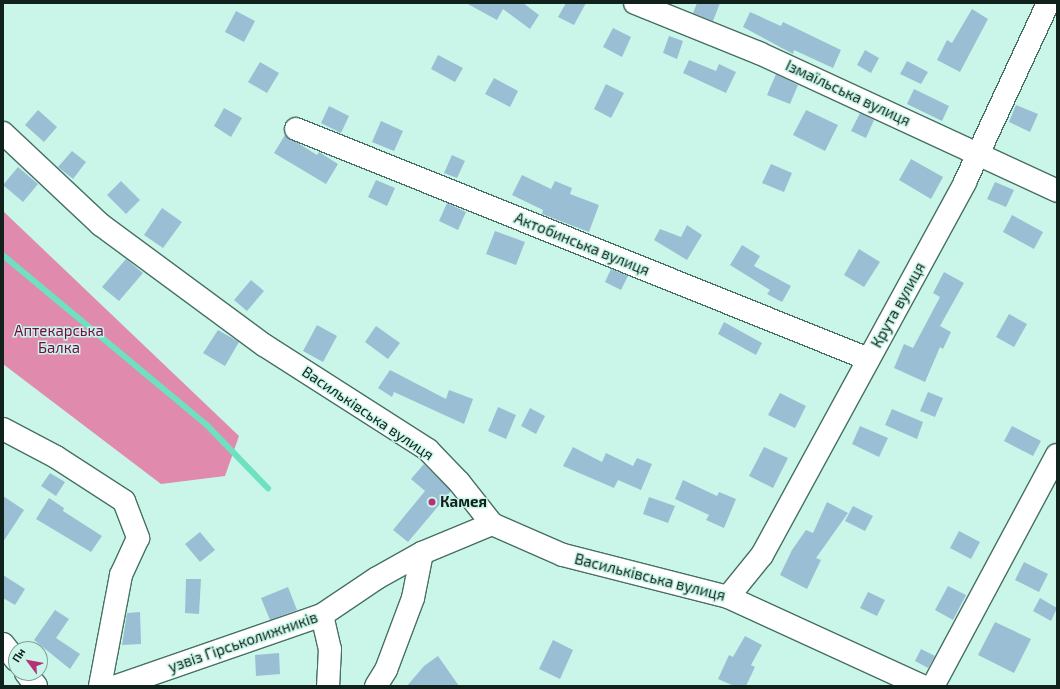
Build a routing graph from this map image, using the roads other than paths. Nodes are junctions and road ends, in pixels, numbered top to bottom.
1 (635, 3) edge
2 (1048, 3) edge
3 (296, 129) dead end
4 (3, 133) edge
5 (979, 153) junction
6 (1057, 191) edge
7 (868, 359) junction
8 (3, 429) edge
9 (1057, 455) edge
10 (492, 524) junction
11 (422, 553) junction
12 (728, 597) junction
13 (322, 615) junction
14 (100, 686) edge
15 (117, 686) edge
16 (328, 686) edge
17 (376, 686) edge
18 (922, 686) edge
19 (933, 686) edge

1 - 5 street, Ізмаїльська вулиця
2 - 5 street, Крута вулиця
3 - 7 street, Актобинська вулиця
4 - 10 street, Васильківська вулиця
5 - 6 street, Ізмаїльська вулиця
5 - 7 street, Крута вулиця
7 - 12 street, Крута вулиця
8 - 14 street
9 - 19 street
10 - 11 street, узвіз Гірськолижників
10 - 12 street, Васильківська вулиця
11 - 13 street, узвіз Гірськолижників
11 - 17 street
12 - 18 street, Васильківська вулиця
13 - 15 street, узвіз Гірськолижників
13 - 16 street

